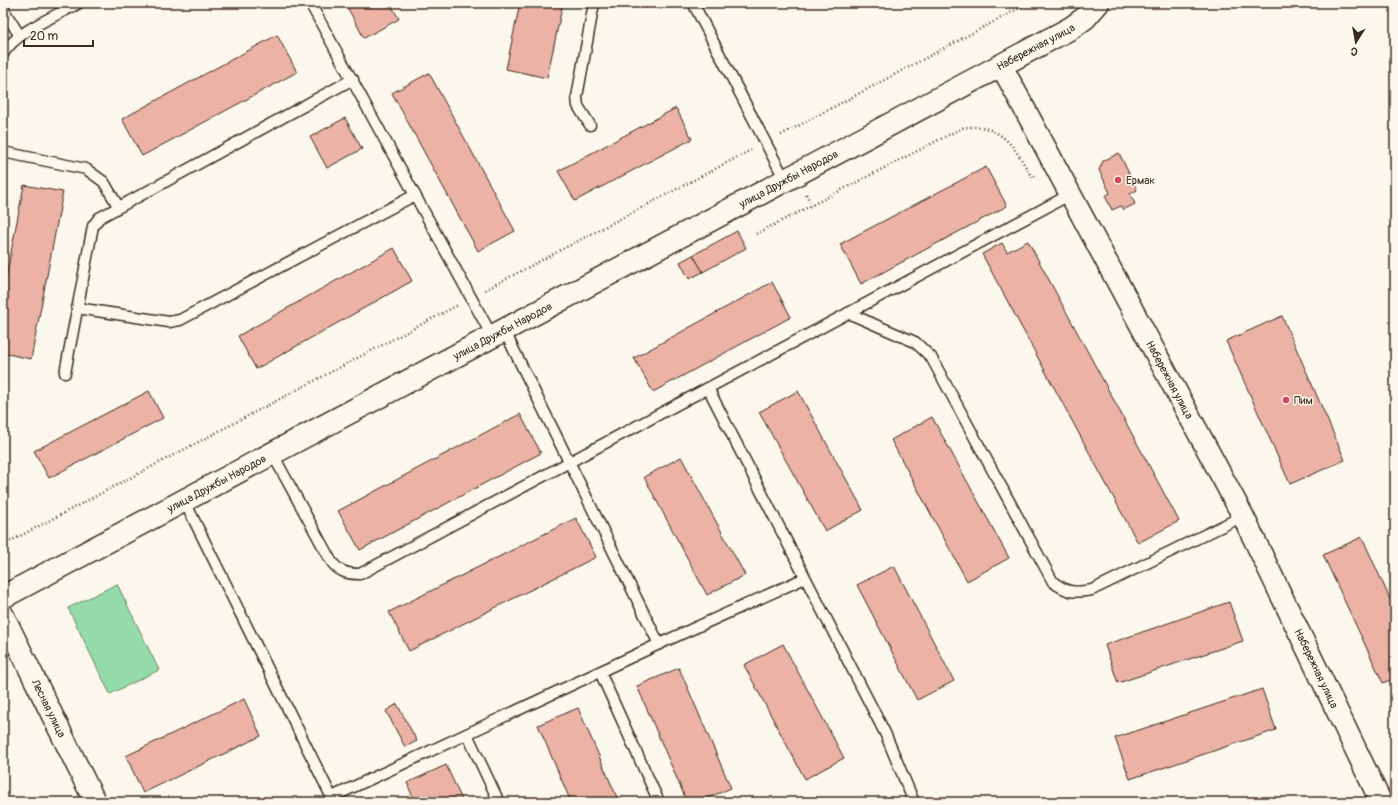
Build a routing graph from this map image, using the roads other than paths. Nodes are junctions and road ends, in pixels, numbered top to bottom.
1 (79, 3) edge
2 (310, 3) edge
3 (594, 3) edge
4 (693, 3) edge
5 (1098, 3) edge
6 (3, 9) edge
7 (20, 36) junction
8 (3, 54) edge
9 (1001, 65) junction
10 (353, 79) junction
11 (590, 125) dead end
12 (3, 152) edge
13 (785, 180) junction
14 (1071, 194) junction
15 (415, 195) junction
16 (118, 206) junction
17 (77, 308) junction
18 (848, 313) junction
19 (498, 333) junction
20 (65, 373) dead end
21 (708, 388) junction
22 (272, 453) junction
23 (570, 462) junction
24 (184, 500) junction
25 (1243, 516) junction
26 (805, 578) junction
27 (3, 597) edge
28 (3, 615) edge
29 (659, 644) junction
30 (600, 672) junction
31 (467, 734) junction
32 (333, 799) edge
33 (90, 800) edge
34 (499, 802) edge
35 (659, 802) edge
36 (914, 802) edge
37 (1382, 802) edge

1 - 7 lane
2 - 10 lane
3 - 11 lane
4 - 13 lane
5 - 9 main road, Набережная улица
6 - 7 lane
7 - 8 lane
9 - 13 main road, улица Дружбы Народов
9 - 14 street, Набережная улица
10 - 15 lane
10 - 16 lane
12 - 16 lane
13 - 19 main road, улица Дружбы Народов
14 - 18 lane
14 - 25 street, Набережная улица
15 - 17 lane
15 - 19 lane
16 - 17 lane
17 - 20 lane
18 - 21 lane
18 - 25 lane
19 - 22 main road, улица Дружбы Народов
19 - 23 lane
21 - 23 lane
21 - 26 lane
22 - 23 lane
22 - 24 main road, улица Дружбы Народов
23 - 29 lane
24 - 27 main road, улица Дружбы Народов
24 - 32 lane
25 - 37 street, Набережная улица
26 - 29 lane
26 - 36 lane
28 - 33 street, Лесная улица
29 - 30 lane
30 - 31 lane
30 - 35 lane
31 - 32 lane
31 - 34 lane

